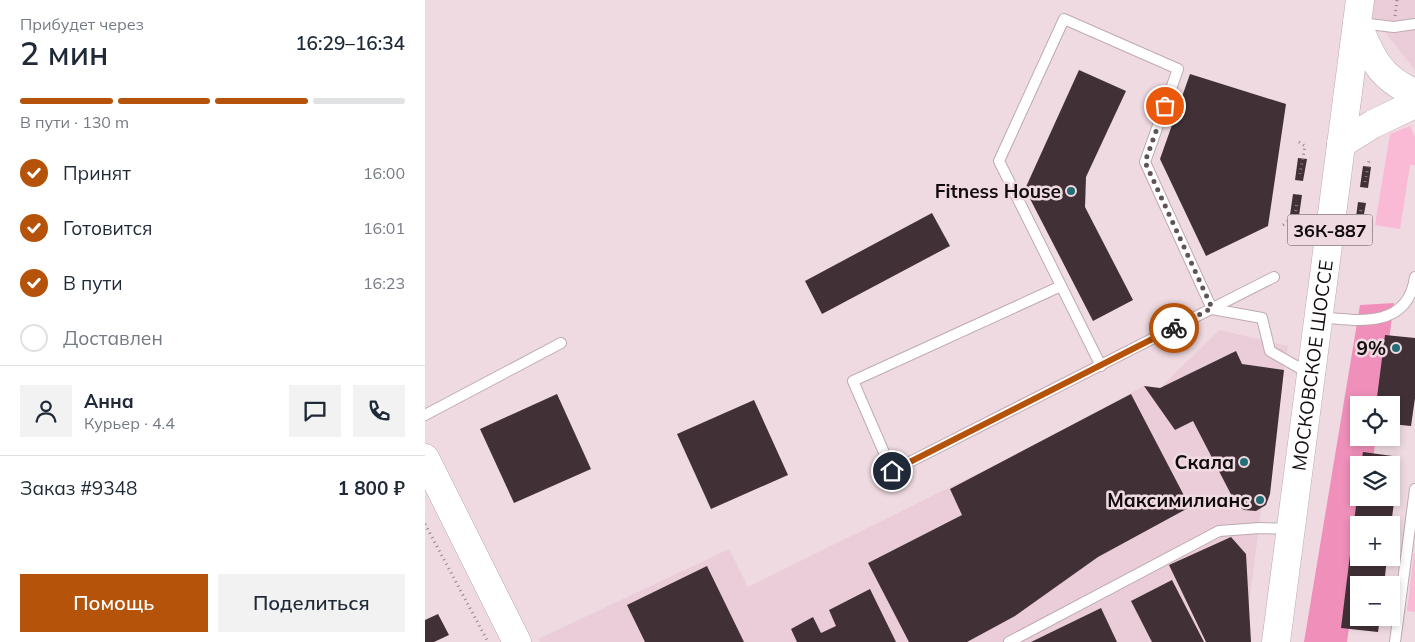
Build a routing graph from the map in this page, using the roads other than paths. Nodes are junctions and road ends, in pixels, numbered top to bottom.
1 (1358, 12) edge
2 (1415, 24) edge
3 (1413, 105) edge
4 (1341, 144) junction
5 (1274, 277) dead end
6 (1415, 277) edge
7 (1061, 286) junction
8 (1212, 308) junction
9 (1319, 317) junction
10 (561, 343) dead end
11 (1101, 366) junction
12 (1311, 375) junction
13 (425, 415) edge
14 (425, 458) edge
15 (1415, 489) edge
16 (1291, 529) junction
17 (517, 642) edge
18 (1009, 642) edge
19 (1276, 642) edge
20 (1395, 642) edge

1 - 2 lane
1 - 3 main road
1 - 4 main road, МОСКОВСКОЕ ШОССЕ / 36К-887
3 - 4 main road
4 - 9 main road, МОСКОВСКОЕ ШОССЕ / 36К-887
5 - 8 lane
6 - 9 lane
7 - 8 lane
7 - 11 lane
7 - 11 lane
8 - 11 lane
8 - 12 lane
9 - 12 main road, МОСКОВСКОЕ ШОССЕ / 36К-887
10 - 13 lane
12 - 16 main road, МОСКОВСКОЕ ШОССЕ / 36К-887
14 - 17 main road
15 - 20 lane
16 - 18 lane
16 - 19 main road, МОСКОВСКОЕ ШОССЕ / 36К-887

